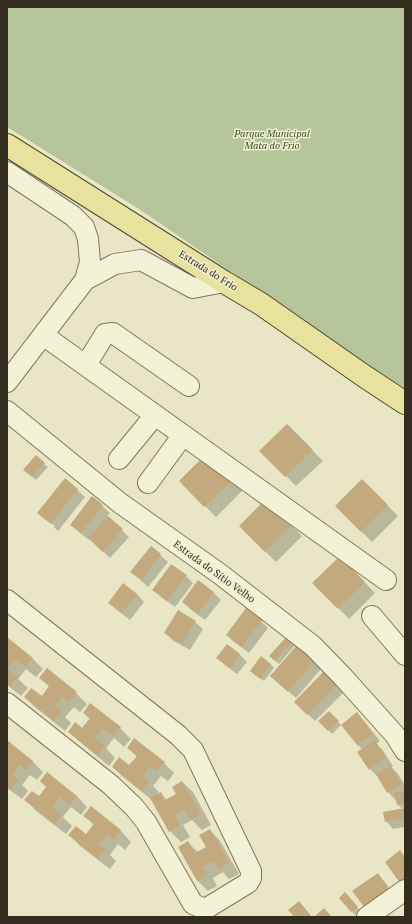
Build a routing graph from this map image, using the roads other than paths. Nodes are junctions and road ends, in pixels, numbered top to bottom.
1 (7, 145) edge
2 (7, 172) edge
3 (86, 280) junction
4 (224, 282) junction
5 (43, 335) junction
6 (86, 365) junction
7 (7, 382) edge
8 (189, 386) dead end
9 (405, 403) edge
10 (7, 411) edge
11 (155, 415) junction
12 (183, 435) junction
13 (119, 459) dead end
14 (148, 483) dead end
15 (386, 580) dead end
16 (7, 600) edge
17 (372, 616) dead end
18 (405, 655) edge
19 (7, 703) edge
20 (405, 750) edge
21 (405, 890) edge
22 (367, 917) edge

1 - 4 main road, Estrada do Frio
2 - 3 street
3 - 4 street
3 - 5 street
4 - 9 main road, Estrada do Frio
5 - 6 street
5 - 7 street
6 - 8 street
6 - 11 street
10 - 20 street, Estrada do Sítio Velho
11 - 12 street
11 - 13 street
12 - 14 street
12 - 15 street
16 - 19 street
17 - 18 street
21 - 22 street

